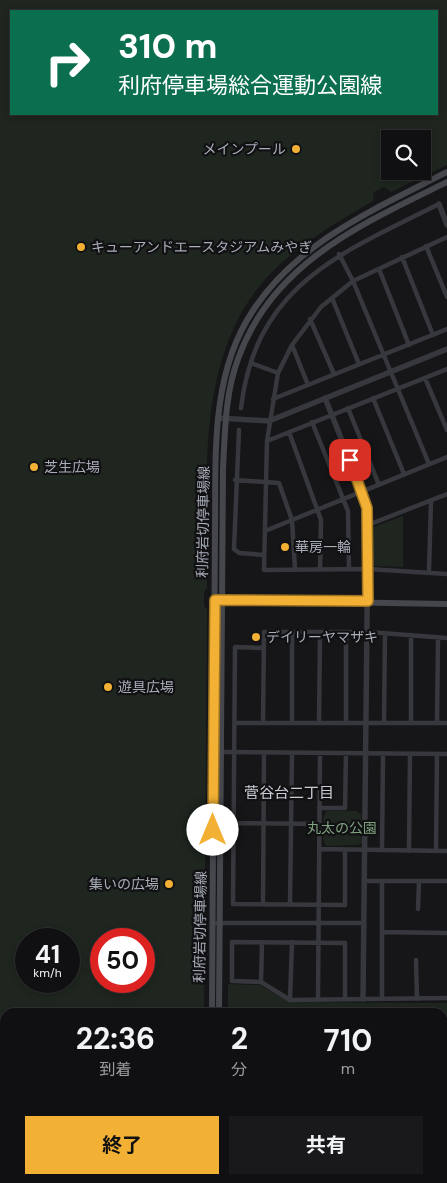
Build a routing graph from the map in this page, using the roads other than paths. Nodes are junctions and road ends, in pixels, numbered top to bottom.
1 (447, 172) edge
2 (447, 182) edge
3 (439, 204) joint
4 (447, 225) edge
5 (447, 237) edge
6 (426, 246) junction
7 (339, 254) junction
8 (402, 257) junction
9 (379, 269) junction
10 (354, 281) junction
11 (447, 297) edge
12 (332, 298) junction
13 (310, 319) junction
14 (447, 329) edge
15 (433, 335) junction
16 (409, 344) junction
17 (292, 345) junction
18 (447, 349) edge
19 (384, 354) junction
20 (250, 363) junction
21 (359, 364) junction
22 (447, 369) edge
23 (391, 372) junction
24 (278, 373) junction
25 (334, 374) junction
26 (425, 378) junction
27 (308, 385) junction
28 (398, 388) junction
29 (325, 398) junction
30 (373, 398) junction
31 (273, 399) junction
32 (240, 408) dead end
33 (348, 408) junction
34 (332, 414) junction
35 (218, 418) junction
36 (226, 418) junction
37 (269, 421) junction
38 (312, 422) junction
39 (238, 430) dead end
40 (447, 430) edge
41 (289, 432) junction
42 (267, 441) junction
43 (447, 457) edge
44 (429, 464) junction
45 (404, 474) junction
46 (236, 480) junction
47 (266, 481) junction
48 (379, 485) junction
49 (363, 492) junction
50 (447, 494) edge
51 (344, 499) junction
52 (431, 501) junction
53 (318, 510) junction
54 (292, 520) junction
55 (368, 525) junction
56 (265, 531) junction
57 (264, 555) junction
58 (296, 569) junction
59 (320, 569) junction
60 (348, 569) junction
61 (368, 569) junction
62 (429, 571) junction
63 (447, 574) edge
64 (215, 600) junction
65 (222, 600) junction
66 (368, 601) junction
67 (447, 604) edge
68 (292, 632) junction
69 (320, 632) junction
70 (346, 632) junction
71 (368, 632) junction
72 (385, 633) junction
73 (412, 635) junction
74 (438, 637) junction
75 (447, 638) edge
76 (264, 648) junction
77 (235, 723) junction
78 (263, 723) junction
79 (292, 723) junction
80 (319, 723) junction
81 (346, 723) junction
82 (365, 723) junction
83 (384, 723) junction
84 (411, 723) junction
85 (437, 723) junction
86 (447, 723) edge
87 (221, 752) junction
88 (235, 752) junction
89 (264, 753) junction
90 (292, 753) junction
91 (320, 753) junction
92 (346, 753) junction
93 (364, 753) junction
94 (383, 754) junction
95 (410, 754) junction
96 (437, 754) junction
97 (447, 754) edge
98 (319, 808) junction
99 (232, 823) junction
100 (264, 824) junction
101 (291, 824) junction
102 (319, 824) junction
103 (319, 849) junction
104 (345, 850) junction
105 (364, 850) junction
106 (382, 850) junction
107 (409, 850) junction
108 (436, 851) junction
109 (447, 851) edge
110 (364, 881) junction
111 (382, 881) junction
112 (419, 881) junction
113 (447, 881) edge
114 (263, 904) junction
115 (290, 905) junction
116 (318, 905) junction
117 (418, 909) dead end
118 (216, 923) junction
119 (318, 923) junction
120 (363, 923) junction
121 (382, 932) junction
122 (447, 933) edge
123 (262, 942) junction
124 (292, 942) junction
125 (318, 942) junction
126 (416, 960) dead end
127 (261, 982) junction
128 (447, 998) edge
129 (318, 999) junction
130 (345, 999) junction
131 (363, 999) junction
132 (382, 999) junction
133 (417, 999) junction
134 (290, 1000) junction
135 (212, 1008) edge
136 (219, 1008) edge

1 - 35 main road, 利府岩切停車場線
2 - 36 main road, 利府岩切停車場線
3 - 4 street
3 - 7 street
5 - 6 street
6 - 8 street
6 - 11 street
7 - 10 street
7 - 20 street
8 - 9 street
8 - 15 street
9 - 10 street
9 - 16 street
10 - 12 street
10 - 19 street
12 - 13 street
12 - 21 street
13 - 17 street
13 - 25 street
14 - 15 street
15 - 16 street
16 - 19 street
17 - 24 street
17 - 27 street
18 - 23 street
19 - 21 street
19 - 23 street
20 - 24 street
20 - 32 street
21 - 25 street
22 - 26 street
23 - 28 street
23 - 29 street
24 - 31 street
25 - 27 street
26 - 28 street
26 - 40 street
27 - 31 street
28 - 30 street
28 - 44 street
29 - 34 street
29 - 37 street
30 - 33 street
30 - 45 street
31 - 37 street
33 - 34 street
33 - 48 street
34 - 38 street
34 - 49 street
35 - 36 street
35 - 64 main road, 利府岩切停車場線
36 - 37 street
36 - 65 main road, 利府岩切停車場線
37 - 42 street
38 - 41 street
38 - 51 street
39 - 46 street
41 - 42 street
41 - 53 street
42 - 47 street
43 - 44 street
44 - 45 street
45 - 48 street
46 - 47 street
46 - 57 street
47 - 54 street
47 - 56 street
48 - 49 street
49 - 51 street
49 - 55 street
50 - 52 street
51 - 53 street
51 - 60 street
52 - 55 street
52 - 62 street
53 - 54 street
53 - 59 street
54 - 56 street
54 - 58 street
55 - 61 street
56 - 57 street
57 - 58 street
58 - 59 street
59 - 60 street
60 - 61 street
61 - 62 street
61 - 66 street
62 - 63 street
64 - 65 main road
64 - 118 main road, 利府岩切停車場線
65 - 66 main road
65 - 87 main road, 利府岩切停車場線
66 - 67 main road
66 - 71 street
68 - 69 street
68 - 76 street
68 - 79 street
69 - 70 street
69 - 80 street
70 - 71 street
70 - 81 street
71 - 72 street
71 - 82 street
72 - 73 street
72 - 83 street
73 - 74 street
73 - 84 street
74 - 75 street
74 - 85 street
76 - 77 street
76 - 78 street
77 - 78 street
77 - 88 street
78 - 79 street
79 - 80 street
80 - 81 street
81 - 82 street
82 - 83 street
82 - 93 street
83 - 84 street
84 - 85 street
85 - 86 street
87 - 88 street
87 - 118 main road, 利府岩切停車場線
88 - 89 street
88 - 99 street
89 - 90 street
89 - 100 street
90 - 91 street
90 - 101 street
91 - 92 street
91 - 98 street
92 - 93 street
92 - 98 street
93 - 94 street
93 - 105 street
94 - 95 street
94 - 106 street
95 - 96 street
95 - 107 street
96 - 97 street
96 - 108 street
98 - 102 street
99 - 100 street
99 - 114 street
100 - 101 street
100 - 114 street
101 - 102 street
101 - 115 street
102 - 103 street
103 - 104 street
103 - 116 street
104 - 105 street
104 - 116 street
105 - 106 street
105 - 110 street
106 - 107 street
107 - 108 street
108 - 109 street
110 - 111 street
110 - 120 street
111 - 112 street
111 - 121 street
112 - 113 street
112 - 117 street
114 - 115 street
115 - 116 street
116 - 119 street
118 - 119 street
118 - 135 main road, 利府岩切停車場線
118 - 136 main road, 利府岩切停車場線
119 - 120 street
119 - 125 street
120 - 131 street
121 - 122 street
121 - 132 street
123 - 124 street
123 - 127 street
123 - 127 street
124 - 125 street
124 - 134 street
125 - 129 street
125 - 130 street
126 - 133 street
127 - 134 street
128 - 133 street
129 - 130 street
129 - 134 street
130 - 131 street
131 - 132 street
132 - 133 street

